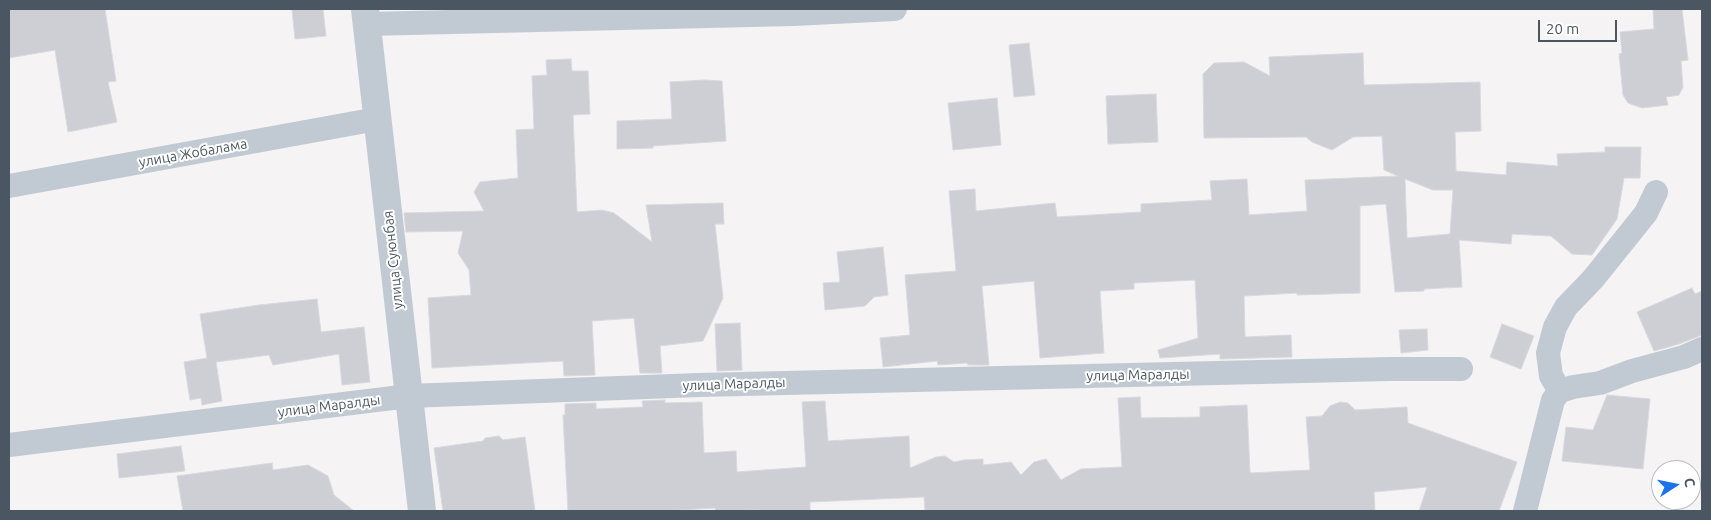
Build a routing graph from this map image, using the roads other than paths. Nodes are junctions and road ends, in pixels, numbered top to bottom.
1 (896, 9) edge
2 (366, 16) edge
3 (377, 119) junction
4 (9, 186) edge
5 (1656, 192) dead end
6 (1702, 349) edge
7 (1461, 370) dead end
8 (1560, 391) junction
9 (409, 396) junction
10 (9, 445) edge
11 (422, 511) edge
12 (1525, 511) edge

1 - 2 street
2 - 3 street, улица Суюнбая
3 - 4 street, улица Жобалама
3 - 9 street, улица Суюнбая
5 - 8 street
6 - 8 street
7 - 9 street, улица Маралды
8 - 12 street
9 - 10 street, улица Маралды
9 - 11 street, улица Суюнбая

